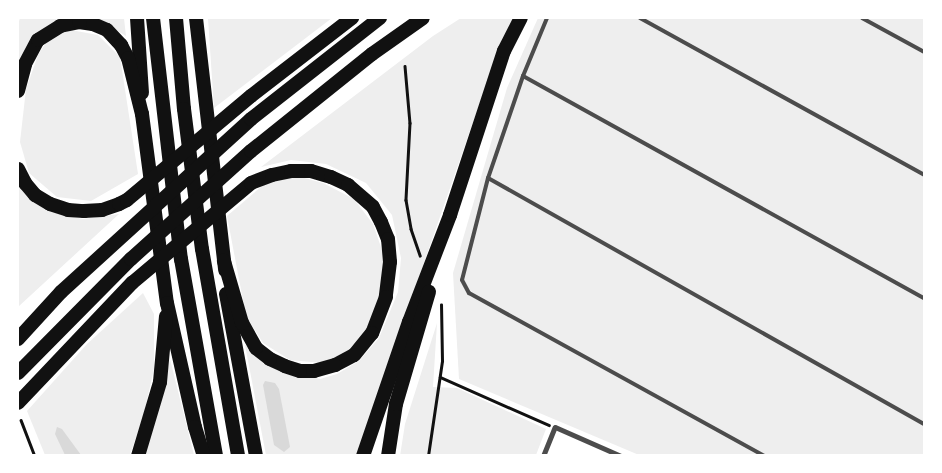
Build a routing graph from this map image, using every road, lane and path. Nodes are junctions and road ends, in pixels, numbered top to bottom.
1 (137, 18) edge
2 (153, 18) edge
3 (176, 18) edge
4 (196, 18) edge
5 (352, 18) edge
6 (380, 18) edge
7 (423, 18) edge
8 (520, 18) edge
9 (548, 18) edge
10 (640, 18) edge
11 (862, 18) edge
12 (924, 52) edge
13 (405, 66) dead end
14 (523, 76) junction
15 (18, 91) edge
16 (142, 114) junction
17 (18, 169) edge
18 (924, 175) edge
19 (488, 178) junction
20 (450, 215) junction
21 (421, 257) dead end
22 (224, 261) junction
23 (61, 292) junction
24 (924, 298) edge
25 (167, 303) junction
26 (441, 305) dead end
27 (18, 325) edge
28 (18, 338) edge
29 (18, 373) edge
30 (440, 377) junction
31 (18, 402) edge
32 (21, 420) dead end
33 (924, 424) edge
34 (555, 427) junction
35 (35, 456) edge
36 (138, 456) edge
37 (204, 456) edge
38 (216, 456) edge
39 (238, 456) edge
40 (256, 456) edge
41 (363, 456) edge
42 (388, 456) edge
43 (428, 456) edge
44 (543, 456) edge
45 (621, 456) edge
46 (764, 456) edge

1 - 16 highway
2 - 38 highway
3 - 39 highway
4 - 22 highway
5 - 17 highway
6 - 23 highway
7 - 29 highway
8 - 20 highway
9 - 14 lane
10 - 18 lane
11 - 12 lane
13 - 21 path
14 - 19 lane
14 - 24 lane
15 - 16 highway
16 - 25 highway
19 - 33 lane
19 - 46 lane
20 - 41 highway
20 - 42 highway
22 - 31 highway
22 - 40 highway
23 - 27 highway
23 - 28 highway
25 - 36 highway
25 - 37 highway
26 - 30 path
30 - 34 path
30 - 43 path
32 - 35 path
34 - 44 street
34 - 45 street

